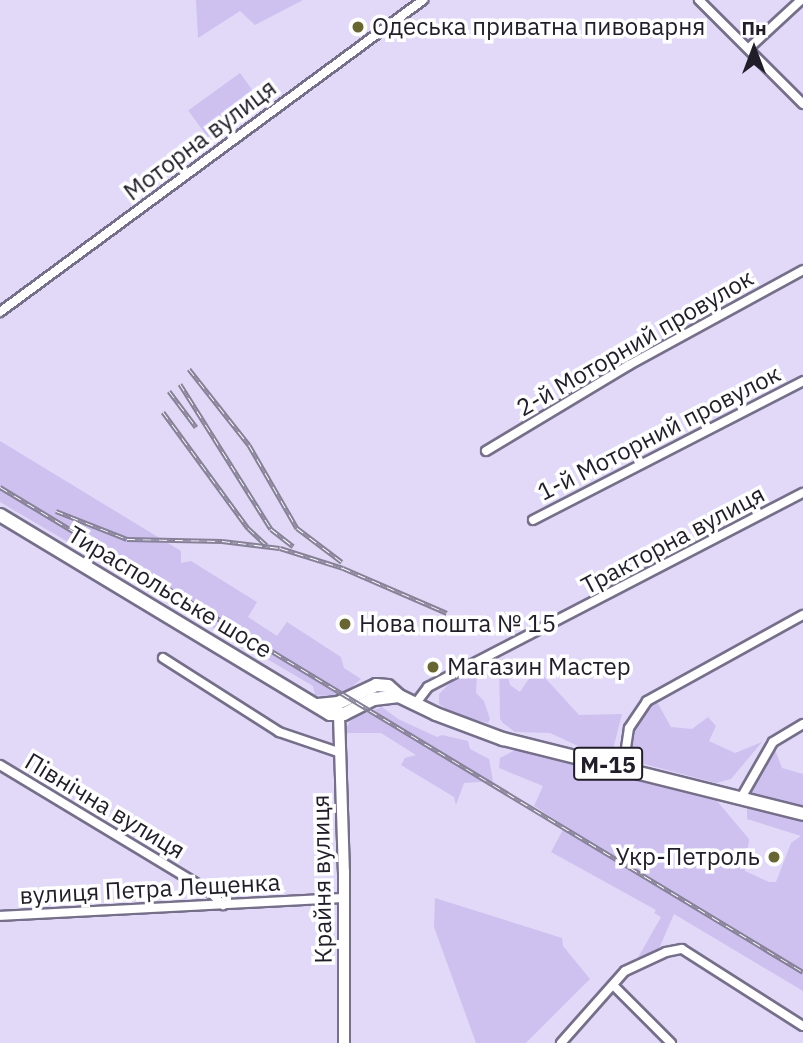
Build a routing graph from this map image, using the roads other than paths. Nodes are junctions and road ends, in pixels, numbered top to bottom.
1 (423, 0) edge
2 (699, 0) edge
3 (801, 0) edge
4 (749, 48) junction
5 (803, 104) edge
6 (802, 275) edge
7 (0, 312) edge
8 (803, 380) edge
9 (486, 451) dead end
10 (803, 493) edge
11 (0, 514) edge
12 (533, 520) dead end
13 (803, 615) edge
14 (163, 658) dead end
15 (416, 704) junction
16 (339, 709) junction
17 (803, 724) edge
18 (341, 753) junction
19 (0, 765) edge
20 (623, 768) junction
21 (741, 798) junction
22 (803, 814) edge
23 (344, 898) junction
24 (223, 905) junction
25 (0, 916) edge
26 (613, 985) junction
27 (803, 1026) edge
28 (564, 1042) edge
29 (344, 1043) edge
30 (671, 1043) edge

1 - 7 street, Моторна вулиця
2 - 4 street
3 - 4 street
4 - 5 street
6 - 9 street, 2-й Моторний провулок
8 - 12 street, 1-й Моторний провулок
10 - 15 street, Тракторна вулиця
11 - 16 main road, Тираспольське шосе / М-15
13 - 20 street
14 - 18 street
15 - 16 main road, М-15
15 - 20 main road, М-15
16 - 18 street, Крайня вулиця
17 - 21 street
18 - 23 street, Крайня вулиця
19 - 24 street, Північна вулиця
20 - 21 main road, М-15
21 - 22 main road, М-15
23 - 24 street, вулиця Петра Лещенка
23 - 29 street, Крайня вулиця
24 - 25 street, вулиця Петра Лещенка
26 - 27 street
26 - 28 street
26 - 30 street

